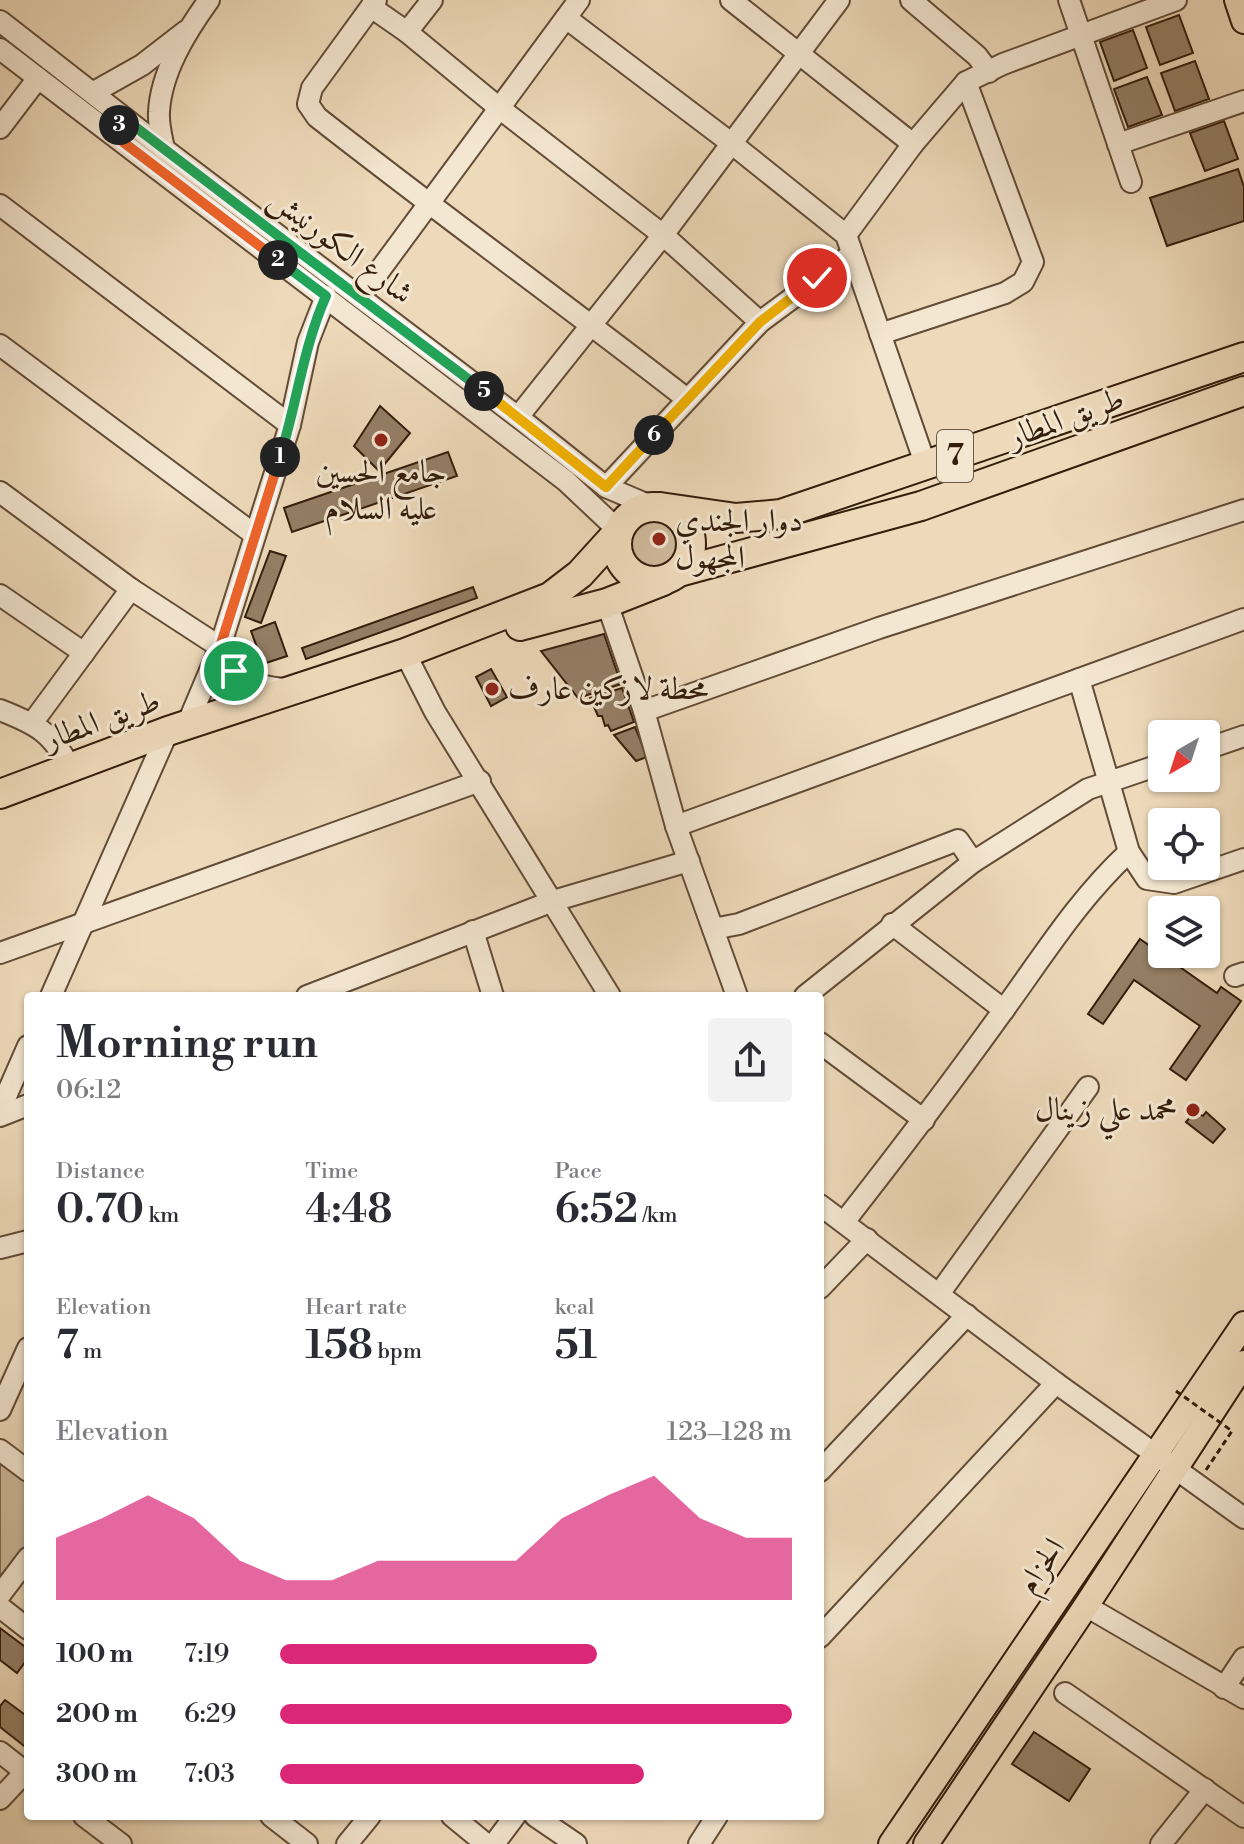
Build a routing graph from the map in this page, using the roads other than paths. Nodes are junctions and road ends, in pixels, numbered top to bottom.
1 (209, 0) edge
2 (432, 0) edge
3 (579, 0) edge
4 (731, 0) edge
5 (839, 0) edge
6 (911, 0) edge
7 (1069, 0) edge
8 (1176, 0) edge
9 (1237, 0) edge
10 (374, 3) edge
11 (566, 18) junction
12 (0, 21) edge
13 (1244, 21) edge
14 (189, 28) junction
15 (407, 32) junction
16 (1080, 34) junction
17 (0, 49) edge
18 (801, 53) junction
19 (989, 72) junction
20 (38, 78) junction
21 (966, 82) junction
22 (1244, 101) edge
23 (104, 106) junction
24 (498, 107) junction
25 (84, 113) junction
26 (159, 113) junction
27 (0, 128) edge
28 (129, 134) junction
29 (731, 143) junction
30 (913, 144) junction
31 (1118, 144) junction
32 (164, 149) junction
33 (1131, 182) dead end
34 (427, 204) junction
35 (0, 205) edge
36 (663, 235) junction
37 (849, 244) junction
38 (326, 296) junction
39 (360, 297) junction
40 (760, 322) junction
41 (591, 324) junction
42 (880, 334) junction
43 (0, 345) edge
44 (1244, 357) edge
45 (1244, 391) edge
46 (687, 399) junction
47 (518, 417) junction
48 (290, 425) junction
49 (926, 466) junction
50 (606, 487) junction
51 (0, 492) edge
52 (657, 507) junction
53 (1244, 510) edge
54 (619, 531) junction
55 (255, 535) junction
56 (674, 575) junction
57 (131, 589) junction
58 (0, 595) edge
59 (607, 603) junction
60 (1244, 619) edge
61 (455, 634) junction
62 (220, 647) junction
63 (84, 653) junction
64 (405, 653) junction
65 (1079, 679) junction
66 (289, 689) junction
67 (0, 710) edge
68 (644, 711) junction
69 (33, 722) junction
70 (177, 728) junction
71 (1244, 736) edge
72 (1220, 744) edge
73 (70, 768) junction
74 (1148, 768) edge
75 (480, 781) junction
76 (1109, 781) junction
77 (0, 794) edge
78 (676, 826) junction
79 (1129, 852) junction
80 (1244, 859) edge
81 (689, 861) junction
82 (973, 862) junction
83 (553, 901) junction
84 (84, 923) junction
85 (892, 924) junction
86 (713, 929) junction
87 (473, 931) junction
88 (0, 953) edge
89 (53, 992) edge
90 (317, 992) edge
91 (492, 992) edge
92 (608, 992) edge
93 (736, 992) edge
94 (810, 992) edge
95 (1004, 1010) junction
96 (824, 1046) edge
97 (24, 1056) edge
98 (1088, 1087) dead end
99 (24, 1106) edge
100 (0, 1113) edge
101 (924, 1120) junction
102 (824, 1208) edge
103 (844, 1222) junction
104 (867, 1239) junction
105 (24, 1242) edge
106 (0, 1248) edge
107 (824, 1284) edge
108 (939, 1294) junction
109 (967, 1315) junction
110 (1244, 1324) edge
111 (24, 1357) edge
112 (1244, 1363) edge
113 (1056, 1383) junction
114 (0, 1410) edge
115 (0, 1450) edge
116 (1155, 1455) junction
117 (824, 1467) edge
118 (24, 1468) edge
119 (1176, 1469) junction
120 (1244, 1518) edge
121 (24, 1563) edge
122 (0, 1595) edge
123 (1086, 1606) junction
124 (0, 1607) edge
125 (24, 1626) edge
126 (824, 1633) edge
127 (1244, 1658) edge
128 (1224, 1688) junction
129 (1065, 1693) dead end
130 (1244, 1698) edge
131 (0, 1752) edge
132 (24, 1769) edge
133 (24, 1774) edge
134 (1205, 1789) junction
135 (0, 1799) edge
136 (1244, 1817) edge
137 (89, 1820) edge
138 (276, 1820) edge
139 (367, 1820) edge
140 (457, 1820) edge
141 (512, 1820) edge
142 (541, 1820) edge
143 (714, 1820) edge
144 (121, 1844) edge
145 (307, 1844) edge
146 (347, 1844) edge
147 (486, 1844) edge
148 (494, 1844) edge
149 (576, 1844) edge
150 (699, 1844) edge
151 (891, 1844) edge
152 (926, 1844) edge
153 (1161, 1844) edge

1 - 14 street
2 - 15 street
3 - 11 street
4 - 18 street
5 - 18 street
6 - 19 street
7 - 16 street
8 - 16 street
9 - 13 main road
10 - 15 street
10 - 34 street
11 - 24 street
11 - 29 street
12 - 23 street, شارع الكورنيش
14 - 23 street
14 - 26 street
15 - 24 street
16 - 19 street
16 - 31 street
17 - 20 street, شارع الكورنيش
18 - 29 street
18 - 30 street
19 - 21 street
20 - 25 street, شارع الكورنيش
20 - 27 street
21 - 30 street
21 - 42 street
22 - 31 street
23 - 25 street
23 - 28 street, شارع الكورنيش
24 - 34 street
24 - 36 street
25 - 28 street, شارع الكورنيش
26 - 28 street
26 - 32 street
28 - 32 street, شارع الكورنيش
28 - 38 street, شارع الكورنيش
29 - 36 street
29 - 37 street
30 - 37 street
31 - 33 street
32 - 39 street, شارع الكورنيش
34 - 39 street
34 - 41 street
35 - 48 street
36 - 40 street
36 - 41 street
37 - 40 street
37 - 42 street
38 - 48 street
38 - 54 street, شارع الكورنيش
39 - 47 street, شارع الكورنيش
40 - 46 street
41 - 46 street
41 - 47 street
42 - 49 street
43 - 55 street
44 - 49 highway, 7
45 - 56 highway, طريق المطار / 7
46 - 50 street
47 - 50 street, شارع الكورنيش
48 - 55 street
49 - 52 highway, 7
50 - 52 street, شارع الكورنيش
51 - 57 street
52 - 54 highway
52 - 56 highway
53 - 68 street
54 - 56 highway
54 - 61 highway, طريق المطار / 7
55 - 62 street
56 - 59 highway, طريق المطار / 7
57 - 62 street
57 - 63 street
58 - 63 street
59 - 61 highway, طريق المطار / 7
59 - 68 street
60 - 65 street
61 - 64 highway, طريق المطار / 7
62 - 66 street
62 - 70 street
63 - 69 street
64 - 66 highway, طريق المطار / 7
64 - 75 street
65 - 76 street
65 - 78 street
66 - 70 highway, طريق المطار / 7
67 - 69 street
68 - 78 street
69 - 73 street
70 - 73 highway, طريق المطار / 7
70 - 84 street
71 - 72 street
73 - 77 highway, طريق المطار / 7
74 - 76 street
75 - 83 street
75 - 84 street
76 - 79 street
76 - 82 street
78 - 81 street
79 - 80 street
79 - 95 street
81 - 83 street
81 - 86 street
82 - 85 street
82 - 86 street
83 - 87 street
83 - 92 street
84 - 88 street
84 - 89 street
85 - 94 street
85 - 95 street
86 - 93 street
87 - 90 street
87 - 91 street
95 - 101 street
96 - 101 street
97 - 100 street
98 - 108 street
99 - 100 street
101 - 103 street
102 - 103 street
103 - 104 street
104 - 107 street
104 - 108 street
105 - 106 street
108 - 109 street
109 - 113 street
109 - 117 street
110 - 116 main road, الحزام
111 - 114 street
112 - 119 main road, الحزام
113 - 116 street
113 - 126 street
115 - 118 street
116 - 119 street
116 - 151 main road, الحزام
119 - 120 street
119 - 123 main road, الحزام
121 - 122 street
123 - 128 street
123 - 152 main road, الحزام
124 - 125 street
127 - 128 street
128 - 130 street
129 - 134 street
131 - 132 street
133 - 135 street
134 - 136 street
134 - 153 street
137 - 144 street
138 - 145 street
139 - 146 street
140 - 147 street
141 - 148 street
142 - 149 street
143 - 150 street

